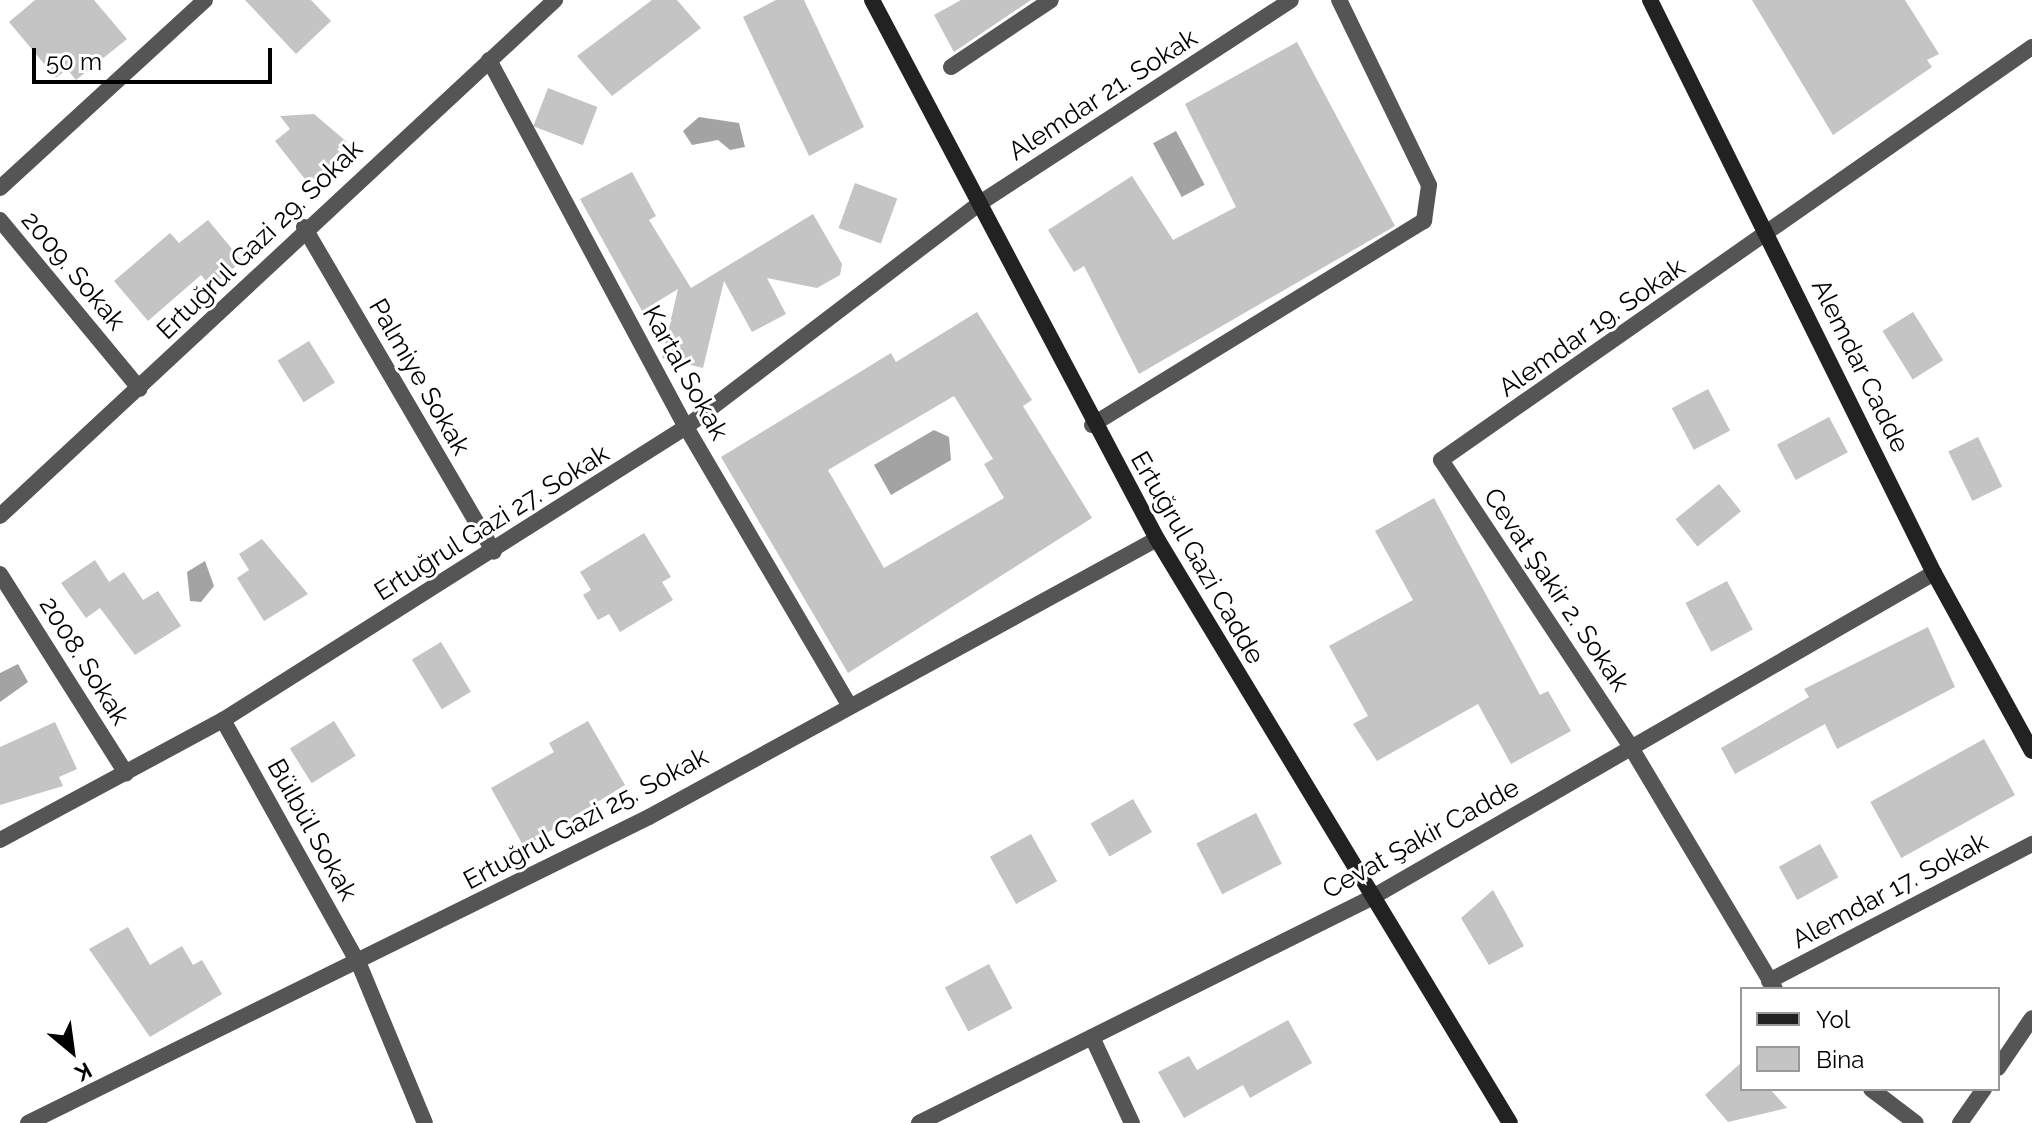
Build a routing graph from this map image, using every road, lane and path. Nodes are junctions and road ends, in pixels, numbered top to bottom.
1 (205, 0) edge
2 (555, 0) edge
3 (872, 0) edge
4 (1051, 0) edge
5 (1291, 0) edge
6 (1339, 0) edge
7 (1654, 2) edge
8 (2032, 47) edge
9 (489, 60) junction
10 (951, 67) dead end
11 (0, 188) edge
12 (980, 203) junction
13 (0, 220) edge
14 (304, 227) junction
15 (1768, 233) junction
16 (140, 389) junction
17 (1092, 425) junction
18 (686, 427) junction
19 (1441, 460) joint
20 (0, 516) edge
21 (1157, 539) junction
22 (494, 552) junction
23 (1934, 573) junction
24 (0, 574) edge
25 (849, 705) junction
26 (223, 720) junction
27 (2030, 744) edge
28 (1631, 747) junction
29 (126, 773) junction
30 (0, 840) edge
31 (2032, 844) edge
32 (1371, 898) junction
33 (359, 964) junction
34 (1772, 985) edge
35 (2032, 1018) edge
36 (1092, 1037) junction
37 (2000, 1065) edge
38 (1874, 1091) edge
39 (1983, 1091) edge
40 (28, 1123) edge
41 (425, 1123) edge
42 (919, 1123) edge
43 (1132, 1123) edge
44 (1510, 1123) edge
45 (1916, 1123) edge
46 (1960, 1123) edge

1 - 11 street
2 - 9 street, Ertuğrul Gazi 29. Sokak
3 - 12 street, Ertuğrul Gazi Cadde
4 - 10 street
5 - 12 street, Alemdar 21. Sokak
6 - 17 street
7 - 15 street, Alemdar Cadde
8 - 15 street, Alemdar 19. Sokak
9 - 14 street, Ertuğrul Gazi 29. Sokak
9 - 18 street, Kartal Sokak
12 - 17 street, Ertuğrul Gazi Cadde
12 - 18 street, Ertuğrul Gazi 27. Sokak
13 - 16 street, 2009. Sokak
14 - 16 street, Ertuğrul Gazi 29. Sokak
14 - 22 street, Palmiye Sokak
15 - 19 street, Alemdar 19. Sokak
15 - 23 street, Alemdar Cadde
16 - 20 street, Ertuğrul Gazi 29. Sokak
17 - 21 street, Ertuğrul Gazi Cadde
18 - 22 street, Ertuğrul Gazi 27. Sokak
18 - 25 street, Kartal Sokak
19 - 28 street, Cevat Şakir 2. Sokak
21 - 25 street, Ertuğrul Gazi 25. Sokak
21 - 32 street, Ertuğrul Gazi Cadde
22 - 26 street, Ertuğrul Gazi 27. Sokak
23 - 27 street, Alemdar Cadde
23 - 28 street, Cevat Şakir Cadde
24 - 29 street, 2008. Sokak
25 - 33 street, Ertuğrul Gazi 25. Sokak
26 - 29 street, Ertuğrul Gazi 27. Sokak
26 - 33 street, Bülbül Sokak
28 - 32 street, Cevat Şakir Cadde
28 - 34 street, Cevat Şakir 2. Sokak
29 - 30 street, Ertuğrul Gazi 27. Sokak
31 - 34 street, Alemdar 17. Sokak
32 - 36 street, Cevat Şakir Cadde
32 - 44 street, Ertuğrul Gazi Cadde
33 - 40 street, Ertuğrul Gazi 25. Sokak
33 - 41 street, Bülbül Sokak
35 - 37 street
36 - 42 street, Cevat Şakir Cadde
36 - 43 street
38 - 45 street
39 - 46 street

